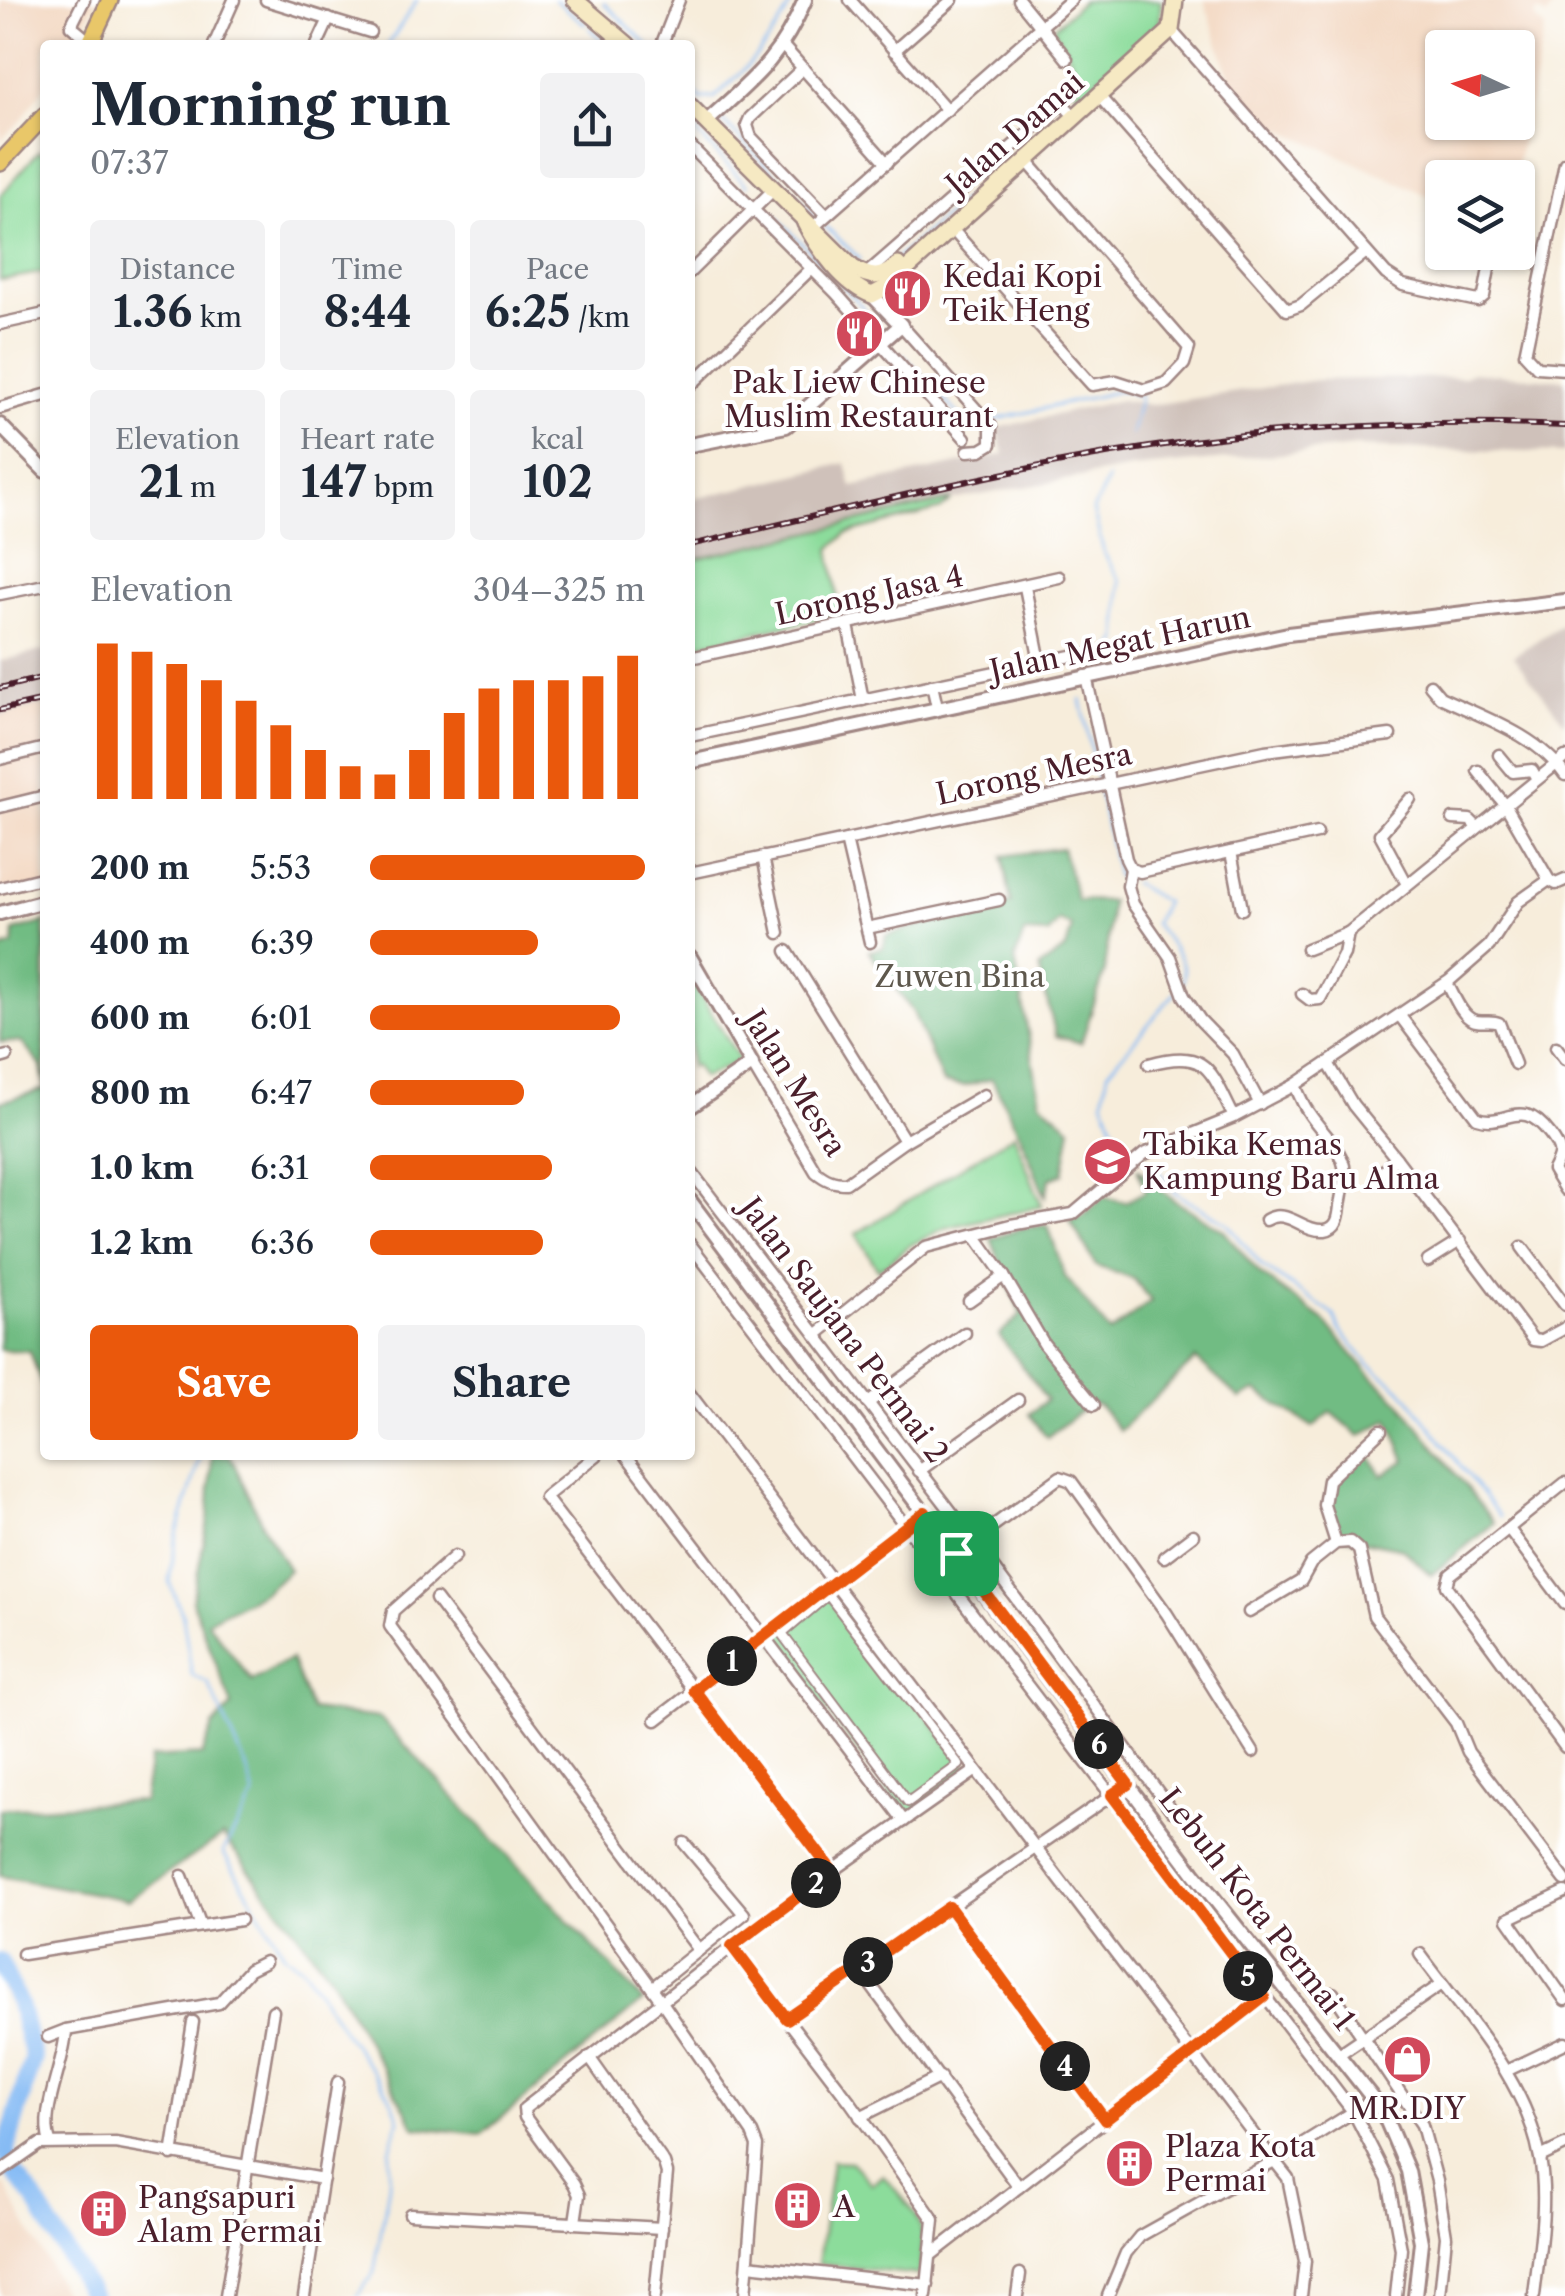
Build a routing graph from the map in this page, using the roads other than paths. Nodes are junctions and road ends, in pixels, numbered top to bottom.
1 (84, 0) edge
2 (110, 0) edge
3 (234, 0) edge
4 (266, 0) edge
5 (679, 0) edge
6 (804, 0) edge
7 (850, 0) edge
8 (952, 0) edge
9 (1019, 0) edge
10 (1071, 0) edge
11 (1175, 0) edge
12 (586, 3) edge
13 (329, 19) junction
14 (1042, 26) junction
15 (1171, 30) junction
16 (370, 32) dead end
17 (86, 40) edge
18 (92, 40) edge
19 (216, 40) edge
20 (319, 40) edge
21 (623, 40) edge
22 (663, 40) dead end
23 (783, 46) junction
24 (894, 50) junction
25 (1067, 59) dead end
26 (803, 68) junction
27 (1099, 96) junction
28 (947, 110) junction
29 (695, 111) edge
30 (1075, 117) junction
31 (40, 120) edge
32 (706, 122) junction
33 (695, 151) edge
34 (1026, 160) junction
35 (0, 163) edge
36 (888, 163) junction
37 (1565, 163) edge
38 (773, 190) junction
39 (1561, 205) edge
40 (753, 210) junction
41 (826, 215) junction
42 (809, 227) junction
43 (950, 227) junction
44 (1366, 252) junction
45 (695, 267) edge
46 (811, 268) junction
47 (1489, 270) edge
48 (865, 275) junction
49 (872, 295) junction
50 (40, 315) edge
51 (0, 324) edge
52 (901, 326) junction
53 (880, 342) junction
54 (1565, 368) edge
55 (695, 381) edge
56 (40, 396) edge
57 (0, 408) edge
58 (0, 425) edge
59 (695, 440) edge
60 (40, 467) edge
61 (1059, 577) dead end
62 (40, 585) edge
63 (1025, 587) junction
64 (0, 594) edge
65 (1565, 601) edge
66 (848, 625) junction
67 (1081, 654) dead end
68 (695, 657) edge
69 (1040, 662) junction
70 (1086, 676) junction
71 (932, 685) junction
72 (1430, 685) dead end
73 (863, 700) junction
74 (937, 708) junction
75 (695, 735) edge
76 (1390, 735) dead end
77 (40, 749) edge
78 (1499, 755) dead end
79 (0, 759) edge
80 (1561, 760) edge
81 (695, 761) edge
82 (1478, 770) dead end
83 (1565, 775) edge
84 (1537, 779) junction
85 (1101, 784) junction
86 (40, 797) edge
87 (1410, 800) dead end
88 (1506, 806) junction
89 (0, 807) edge
90 (1454, 818) dead end
91 (1477, 826) junction
92 (1317, 833) dead end
93 (846, 840) junction
94 (1231, 852) junction
95 (763, 857) junction
96 (695, 872) edge
97 (40, 878) edge
98 (1129, 878) junction
99 (1558, 881) edge
100 (1407, 884) junction
101 (0, 888) edge
102 (999, 900) dead end
103 (40, 902) edge
104 (1242, 910) dead end
105 (0, 913) edge
106 (866, 928) junction
107 (779, 933) dead end
108 (1348, 933) junction
109 (870, 942) dead end
110 (1307, 949) dead end
111 (787, 952) dead end
112 (695, 966) edge
113 (1447, 983) junction
114 (1302, 994) dead end
115 (1400, 1016) junction
116 (1556, 1047) dead end
117 (1565, 1059) edge
118 (1328, 1063) junction
119 (752, 1064) junction
120 (1149, 1064) dead end
121 (1515, 1064) dead end
122 (1295, 1085) junction
123 (984, 1095) dead end
124 (695, 1104) edge
125 (1260, 1104) junction
126 (1234, 1117) junction
127 (905, 1141) junction
128 (1396, 1158) junction
129 (1381, 1174) dead end
130 (695, 1177) edge
131 (1565, 1190) edge
132 (695, 1208) edge
133 (1266, 1220) dead end
134 (976, 1235) junction
135 (1460, 1241) junction
136 (1522, 1247) dead end
137 (695, 1250) edge
138 (1428, 1260) dead end
139 (1004, 1276) junction
140 (969, 1301) dead end
141 (1565, 1305) edge
142 (1565, 1328) edge
143 (965, 1332) dead end
144 (816, 1335) junction
145 (695, 1400) edge
146 (1018, 1400) dead end
147 (868, 1403) junction
148 (1094, 1406) dead end
149 (1381, 1430) dead end
150 (590, 1460) edge
151 (630, 1460) edge
152 (919, 1471) junction
153 (1565, 1482) edge
154 (925, 1512) junction
155 (907, 1526) junction
156 (1509, 1529) junction
157 (1193, 1535) dead end
158 (973, 1540) junction
159 (1336, 1543) junction
160 (956, 1553) junction
161 (455, 1556) dead end
162 (1164, 1557) dead end
163 (834, 1581) junction
164 (436, 1599) dead end
165 (1565, 1604) edge
166 (1249, 1612) dead end
167 (782, 1634) joint
168 (765, 1636) junction
169 (694, 1690) junction
170 (656, 1720) dead end
171 (1565, 1746) edge
172 (1253, 1752) dead end
173 (975, 1771) junction
174 (1128, 1784) junction
175 (1112, 1795) junction
176 (1172, 1811) dead end
177 (904, 1821) junction
178 (684, 1842) dead end
179 (1036, 1848) junction
180 (832, 1871) junction
181 (182, 1876) dead end
182 (1565, 1880) edge
183 (1565, 1892) edge
184 (949, 1907) junction
185 (240, 1920) dead end
186 (201, 1926) junction
187 (732, 1946) junction
188 (699, 1950) junction
189 (23, 1954) dead end
190 (1420, 1954) dead end
191 (265, 1962) dead end
192 (859, 1969) junction
193 (1442, 1984) junction
194 (652, 1988) junction
195 (1333, 1993) dead end
196 (1264, 1997) junction
197 (1565, 2000) edge
198 (662, 2002) junction
199 (272, 2011) dead end
200 (787, 2019) junction
201 (192, 2022) dead end
202 (66, 2030) junction
203 (48, 2037) dead end
204 (1362, 2038) junction
205 (1565, 2044) edge
206 (1192, 2053) junction
207 (1339, 2054) junction
208 (589, 2057) junction
209 (1506, 2070) junction
210 (940, 2077) junction
211 (338, 2082) dead end
212 (1374, 2099) junction
213 (1354, 2113) junction
214 (860, 2117) junction
215 (1105, 2120) junction
216 (50, 2142) junction
217 (1565, 2145) edge
218 (172, 2154) junction
219 (1540, 2157) junction
220 (1276, 2160) junction
221 (249, 2167) junction
222 (1, 2170) edge
223 (323, 2179) junction
224 (1019, 2186) junction
225 (410, 2214) dead end
226 (575, 2222) junction
227 (662, 2228) junction
228 (931, 2254) junction
229 (748, 2264) junction
230 (1020, 2274) dead end
231 (927, 2290) edge
232 (226, 2296) edge
233 (304, 2296) edge
234 (655, 2296) edge
235 (745, 2296) edge
236 (1017, 2296) edge
237 (1108, 2296) edge
238 (1302, 2296) edge
239 (1396, 2296) edge
240 (1416, 2296) edge
241 (1440, 2296) edge
242 (1534, 2296) edge

1 - 17 street
2 - 18 main road
3 - 19 street
4 - 13 street
5 - 22 street
6 - 23 street
7 - 24 street
8 - 24 street
9 - 14 street
10 - 14 street
11 - 15 main road
12 - 21 main road
13 - 16 street
13 - 20 street
14 - 25 street
14 - 28 street
15 - 27 main road, Jalan Damai
15 - 44 street
23 - 26 street
23 - 32 street
24 - 28 street
26 - 36 street
26 - 41 street
27 - 30 main road, Jalan Damai
27 - 44 street
28 - 36 street
29 - 32 main road
30 - 34 main road, Jalan Damai
30 - 48 street
31 - 35 main road
32 - 38 main road
33 - 40 street
34 - 43 main road, Jalan Damai
34 - 43 street
36 - 41 street
37 - 39 street
38 - 40 street
38 - 42 main road
39 - 54 street
40 - 45 street
40 - 46 street
41 - 42 street
42 - 48 main road
42 - 49 main road
43 - 48 main road
43 - 49 main road, Jalan Damai
44 - 47 street
46 - 53 street
46 - 55 street
49 - 52 street
50 - 51 street
52 - 53 street
52 - 53 street
53 - 59 street
56 - 57 street
58 - 60 street
61 - 63 street, Lorong Jasa 4
62 - 64 street
63 - 66 street, Lorong Jasa 4
63 - 69 street
65 - 70 street, Jalan Megat Harun
66 - 68 street, Lorong Jasa 4
66 - 73 street
67 - 69 street, Jalan Megat Harun
69 - 71 street, Jalan Megat Harun
70 - 74 street, Jalan Megat Harun
70 - 85 street
71 - 73 street, Jalan Megat Harun
71 - 74 street
72 - 80 street
73 - 75 street, Jalan Megat Harun
74 - 81 street, Jalan Megat Harun
76 - 85 street, Lorong Mesra
77 - 79 street
78 - 84 street
80 - 83 street
80 - 84 street
82 - 88 street
84 - 88 street
85 - 93 street, Lorong Mesra
85 - 98 street
86 - 89 street
87 - 100 street
88 - 91 street
88 - 99 street
90 - 91 street
91 - 100 street
92 - 94 street
93 - 95 street, Lorong Mesra
93 - 106 street
94 - 98 street
94 - 104 street
95 - 96 street, Lorong Mesra
95 - 107 street
97 - 101 street
98 - 125 street
99 - 113 street
100 - 108 street
102 - 106 street
103 - 105 street
106 - 109 street
108 - 110 street
108 - 114 street
111 - 127 street
112 - 119 street, Jalan Mesra
113 - 115 street
113 - 121 street
115 - 118 street
115 - 131 street
116 - 117 street
118 - 122 street
118 - 128 street
119 - 124 street
119 - 127 street, Jalan Mesra
120 - 126 street
122 - 125 street
122 - 133 street
123 - 127 street, Jalan Mesra
125 - 126 street
126 - 134 street
128 - 129 street
128 - 135 street
130 - 144 street, Jalan Saujana Permai 2
132 - 154 street, Lebuh Kota Permai 1
134 - 139 street
134 - 144 street
135 - 138 street
135 - 142 street
136 - 141 street
137 - 155 street, Lebuh Kota Permai 1
139 - 140 street
139 - 148 street
143 - 147 street
144 - 147 street, Jalan Saujana Permai 2
145 - 163 street
146 - 152 street
147 - 152 street, Jalan Saujana Permai 2
149 - 159 street
150 - 169 street
151 - 168 street
152 - 158 street, Jalan Saujana Permai 2
153 - 156 street
154 - 155 street
154 - 160 street, Lebuh Kota Permai 1
155 - 163 street
155 - 175 street, Lebuh Kota Permai 1
156 - 165 street
156 - 171 street
157 - 162 street
158 - 160 street
158 - 172 street
158 - 176 street, Jalan Saujana Permai 2
159 - 166 street
159 - 182 street
160 - 174 street, Lebuh Kota Permai 1
161 - 194 street
163 - 168 street
163 - 173 street
164 - 188 street
167 - 167 street
168 - 169 street
168 - 177 street
169 - 170 street
169 - 180 street
173 - 177 street
173 - 179 street
174 - 175 street
174 - 207 street, Lebuh Kota Permai 1
175 - 179 street
175 - 196 street, Lebuh Kota Permai 1
177 - 180 street
178 - 188 street
179 - 184 street
179 - 206 street
180 - 187 street
181 - 186 street
183 - 197 street
184 - 192 street
184 - 215 street
185 - 186 street
186 - 189 street
187 - 198 street
187 - 200 street
188 - 194 street
190 - 193 street
191 - 202 street
192 - 200 street
192 - 210 street
193 - 204 street
193 - 209 street
194 - 198 street
195 - 204 street, Lebuh Kota Permai 1
196 - 206 street
196 - 213 street, Lebuh Kota Permai 1
198 - 208 street
198 - 229 street
199 - 221 street
200 - 214 street
201 - 218 street
202 - 203 street
202 - 216 street
204 - 207 street
204 - 241 street, Lebuh Kota Permai 1
205 - 209 street
206 - 215 street
206 - 220 street
207 - 212 street, Lebuh Kota Permai 1
208 - 226 street
208 - 227 street
209 - 219 street
210 - 214 street
210 - 224 street
211 - 223 street
212 - 213 street
212 - 240 street, Lebuh Kota Permai 1
213 - 220 street
213 - 239 street, Lebuh Kota Permai 1
214 - 228 street
215 - 224 street
216 - 218 street
216 - 222 street
217 - 219 street
218 - 221 street
219 - 242 street
220 - 237 street
220 - 238 street
221 - 223 street
221 - 232 street
223 - 233 street
224 - 228 street
225 - 226 street
226 - 227 street
227 - 234 street
228 - 231 street
229 - 231 street
229 - 235 street
230 - 236 street

